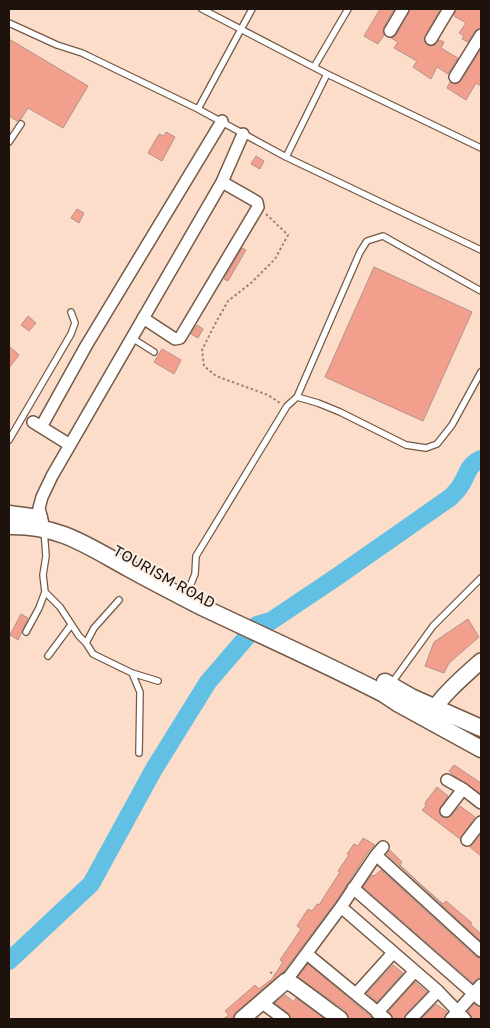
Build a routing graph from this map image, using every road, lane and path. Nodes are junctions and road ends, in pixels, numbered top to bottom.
1 (202, 9) edge
2 (252, 9) edge
3 (348, 9) edge
4 (403, 9) edge
5 (449, 9) edge
6 (9, 23) edge
7 (241, 29) junction
8 (390, 31) dead end
9 (481, 35) edge
10 (431, 39) dead end
11 (314, 67) junction
12 (327, 74) junction
13 (455, 77) dead end
14 (198, 109) junction
15 (222, 121) junction
16 (21, 124) dead end
17 (243, 134) junction
18 (9, 142) edge
19 (481, 148) edge
20 (286, 157) junction
21 (222, 182) junction
22 (258, 207) junction
23 (481, 250) edge
24 (481, 291) edge
25 (71, 312) dead end
26 (143, 318) junction
27 (132, 338) junction
28 (154, 352) dead end
29 (481, 372) edge
30 (297, 397) junction
31 (287, 406) junction
32 (9, 440) edge
33 (70, 445) junction
34 (9, 514) edge
35 (42, 523) junction
36 (9, 526) edge
37 (481, 578) edge
38 (46, 592) junction
39 (187, 596) junction
40 (118, 600) dead end
41 (71, 625) junction
42 (26, 632) dead end
43 (86, 643) junction
44 (48, 656) dead end
45 (481, 661) edge
46 (132, 673) junction
47 (158, 680) dead end
48 (387, 689) junction
49 (430, 714) junction
50 (481, 728) edge
51 (481, 749) edge
52 (139, 753) dead end
53 (447, 780) dead end
54 (463, 789) junction
55 (481, 803) edge
56 (446, 811) dead end
57 (481, 822) edge
58 (467, 840) dead end
59 (354, 888) junction
60 (341, 907) junction
61 (481, 951) edge
62 (393, 953) junction
63 (306, 954) junction
64 (415, 971) junction
65 (286, 982) junction
66 (438, 991) junction
67 (479, 993) edge
68 (356, 994) junction
69 (261, 1002) junction
70 (382, 1016) edge
71 (458, 1016) edge
72 (242, 1019) edge
73 (284, 1019) edge
74 (340, 1019) edge
75 (412, 1019) edge

1 - 7 lane
2 - 7 lane
3 - 11 lane
4 - 8 street
5 - 10 street
6 - 14 lane
7 - 11 lane
7 - 14 lane
9 - 13 street
11 - 12 lane
12 - 19 lane
12 - 20 lane
14 - 15 lane
15 - 17 lane
15 - 33 street
16 - 18 lane
17 - 20 lane
17 - 21 street
20 - 23 lane
21 - 22 street
21 - 26 street
22 - 26 street
22 - 31 path
24 - 30 lane
25 - 32 lane
26 - 27 street
27 - 28 lane
27 - 33 street
29 - 30 lane
30 - 31 lane
31 - 39 lane
33 - 35 street
34 - 35 main road, TOURISM ROAD
35 - 36 main road
35 - 38 lane
35 - 39 main road, TOURISM ROAD
35 - 39 main road, TOURISM ROAD
37 - 48 lane
38 - 41 lane
38 - 42 lane
39 - 48 main road, TOURISM ROAD
40 - 43 lane
41 - 43 lane
41 - 44 lane
43 - 46 lane
45 - 49 street
46 - 47 lane
46 - 52 lane
48 - 49 main road
48 - 49 main road
49 - 50 main road
49 - 51 main road
53 - 54 street
54 - 55 street
54 - 56 street
57 - 58 street
59 - 60 street
59 - 61 street
59 - 67 street
60 - 62 street
60 - 63 street
62 - 64 street
62 - 68 street
63 - 65 street
63 - 68 street
64 - 66 street
64 - 70 street
65 - 69 street
65 - 74 street
66 - 71 street
66 - 75 street
67 - 71 street
68 - 70 street
69 - 72 street
69 - 73 street

